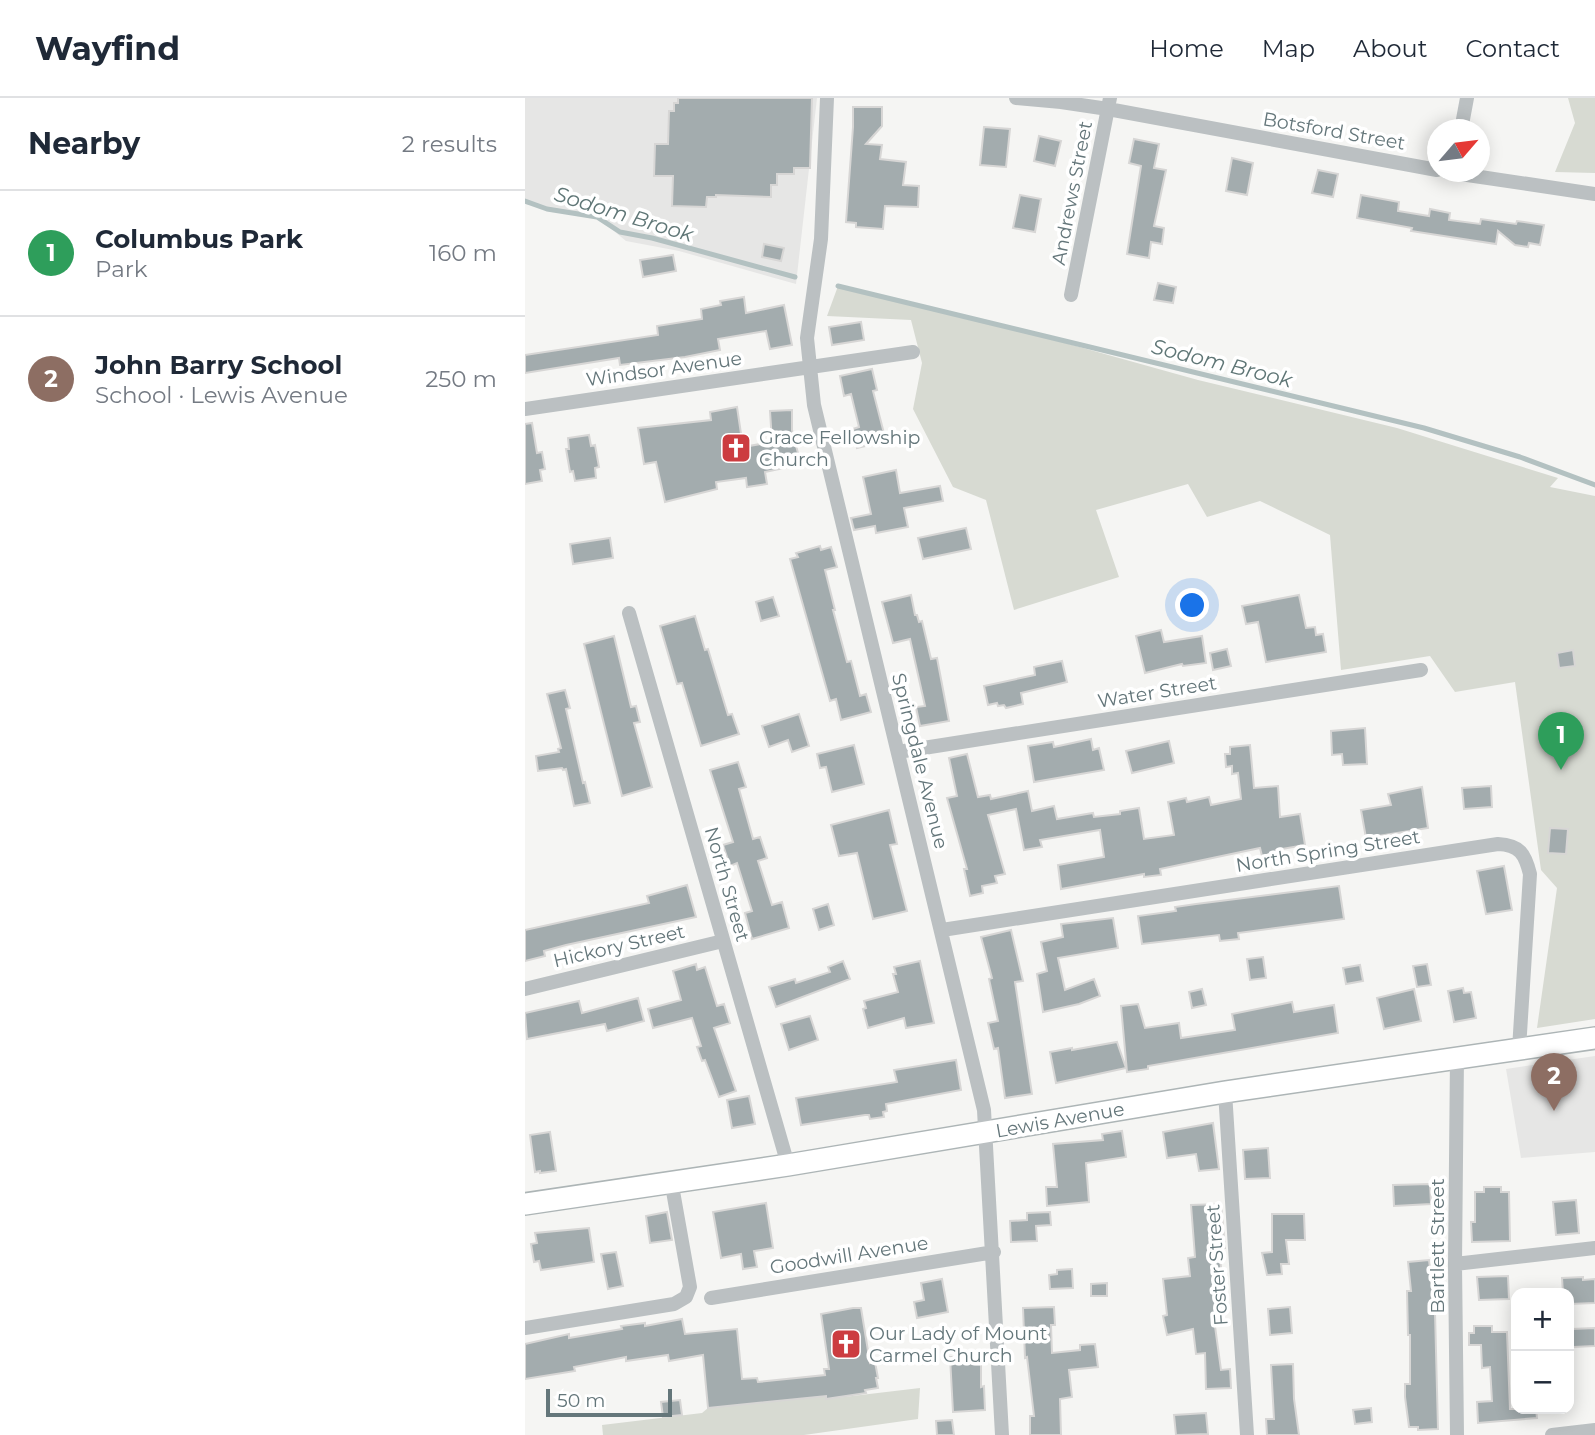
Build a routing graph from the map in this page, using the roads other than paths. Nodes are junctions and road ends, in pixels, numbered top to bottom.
1 (827, 98) edge
2 (1016, 98) edge
3 (1467, 98) edge
4 (1109, 103) edge
5 (1463, 119) edge
6 (1427, 168) edge
7 (1490, 178) edge
8 (1595, 194) edge
9 (1071, 295) dead end
10 (913, 352) dead end
11 (808, 367) junction
12 (525, 409) edge
13 (629, 613) dead end
14 (1421, 670) dead end
15 (898, 752) junction
16 (941, 930) junction
17 (723, 941) junction
18 (525, 989) edge
19 (1595, 1038) edge
20 (1519, 1049) junction
21 (1457, 1056) junction
22 (1225, 1092) junction
23 (986, 1132) junction
24 (788, 1165) junction
25 (671, 1180) junction
26 (525, 1204) edge
27 (1595, 1248) edge
28 (994, 1252) junction
29 (1455, 1264) junction
30 (711, 1297) dead end
31 (525, 1328) edge
32 (1595, 1430) edge
33 (1002, 1435) edge
34 (1247, 1435) edge
35 (1457, 1435) edge
36 (1552, 1435) edge

1 - 11 street, Springdale Avenue
2 - 4 street, Botsford Street
3 - 5 street
4 - 6 street, Botsford Street
4 - 9 street, Andrews Street
7 - 8 street
10 - 11 street, Windsor Avenue
11 - 12 street, Windsor Avenue
11 - 15 street, Springdale Avenue
13 - 17 street, North Street
14 - 15 street, Water Street
15 - 16 street, Springdale Avenue
16 - 20 street, North Spring Street
16 - 23 street, Springdale Avenue
17 - 18 street, Hickory Street
17 - 24 street, North Street
19 - 20 main road, Lewis Avenue
20 - 21 main road, Lewis Avenue
21 - 22 main road, Lewis Avenue
21 - 29 street, Bartlett Street
22 - 23 main road, Lewis Avenue
22 - 34 street, Foster Street
23 - 24 main road, Lewis Avenue
23 - 28 street, Springdale Avenue
24 - 25 main road, Lewis Avenue
25 - 26 main road, Lewis Avenue
25 - 31 street
27 - 29 street
28 - 30 street, Goodwill Avenue
28 - 33 street, Springdale Avenue
29 - 35 street, Bartlett Street
32 - 36 street

